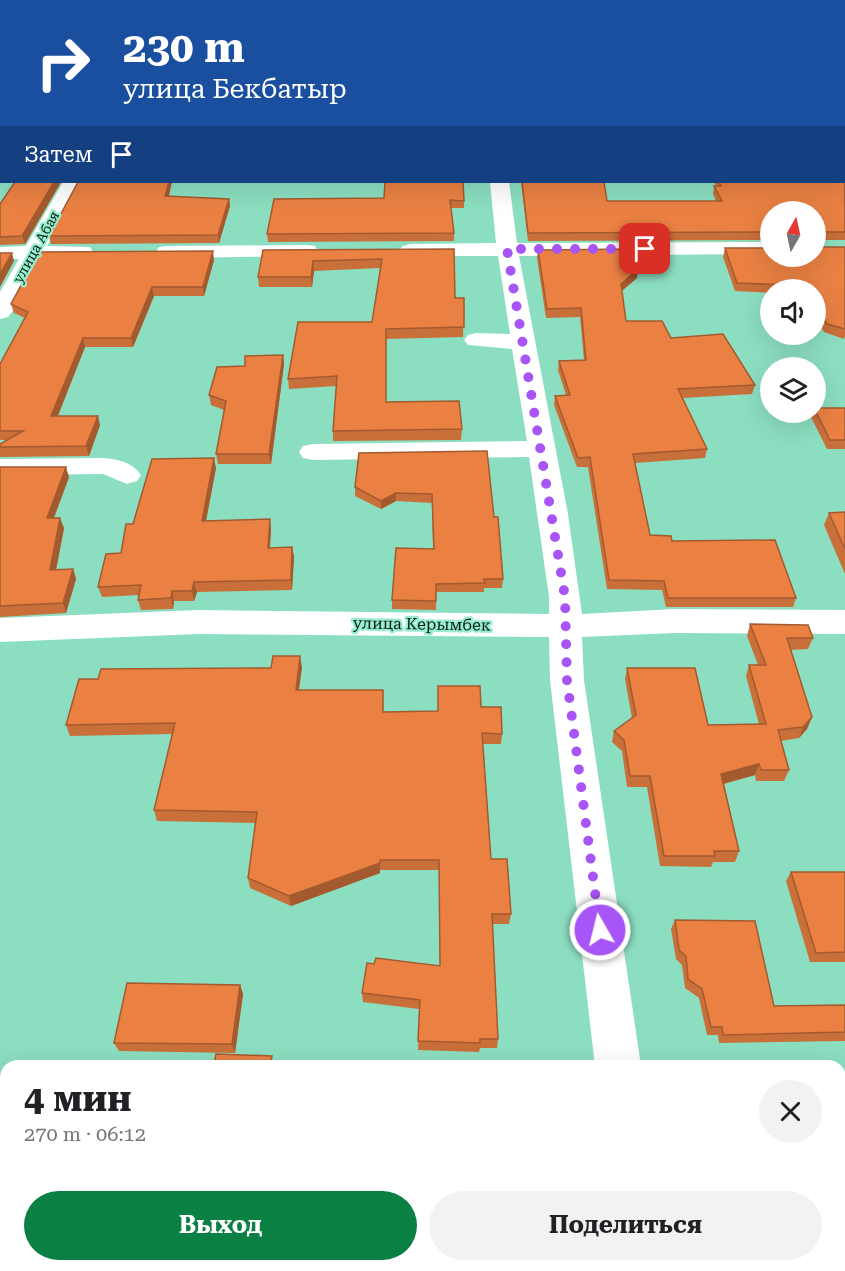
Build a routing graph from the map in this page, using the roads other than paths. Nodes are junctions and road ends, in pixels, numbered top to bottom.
1 (71, 183) edge
2 (499, 183) edge
3 (760, 248) edge
4 (507, 249) junction
5 (331, 250) edge
6 (390, 250) edge
7 (32, 252) junction
8 (101, 252) edge
9 (147, 252) edge
10 (0, 253) edge
11 (0, 310) edge
12 (476, 340) dead end
13 (524, 342) junction
14 (541, 449) junction
15 (313, 452) dead end
16 (0, 467) edge
17 (127, 475) dead end
18 (845, 622) edge
19 (567, 626) junction
20 (0, 630) edge
21 (617, 1060) edge

1 - 7 street, улица Абая
2 - 4 street
3 - 4 street
4 - 6 street
4 - 13 street
5 - 9 street
7 - 8 street
7 - 10 street
7 - 11 street, улица Абая
12 - 13 street
13 - 14 street
14 - 15 street
14 - 19 street
16 - 17 street
18 - 19 street, улица Керымбек
19 - 20 street, улица Керымбек
19 - 21 street

